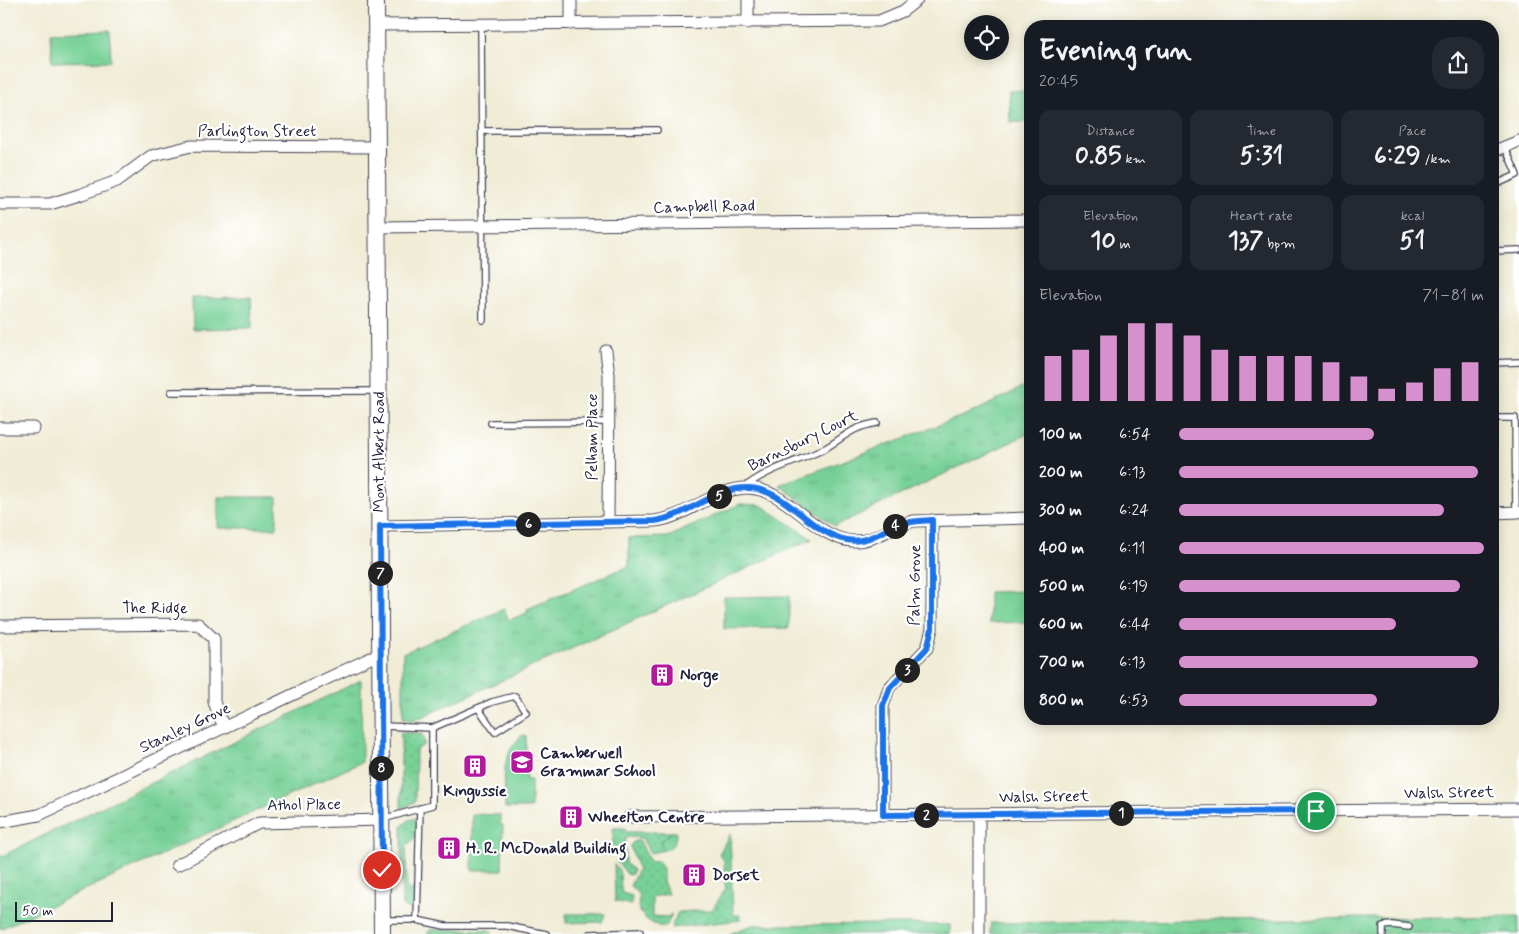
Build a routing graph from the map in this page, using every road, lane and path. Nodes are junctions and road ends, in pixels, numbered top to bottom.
1 (376, 0) edge
2 (571, 0) edge
3 (748, 0) edge
4 (917, 0) edge
5 (748, 22) junction
6 (481, 24) junction
7 (571, 24) junction
8 (376, 25) junction
9 (657, 130) dead end
10 (482, 131) junction
11 (1519, 141) edge
12 (1505, 147) junction
13 (377, 148) junction
14 (1499, 149) edge
15 (1499, 183) edge
16 (0, 204) edge
17 (1024, 220) edge
18 (483, 226) junction
19 (377, 227) junction
20 (1519, 250) edge
21 (1499, 251) edge
22 (483, 320) dead end
23 (606, 351) dead end
24 (1519, 362) edge
25 (1499, 363) edge
26 (378, 391) junction
27 (171, 392) dead end
28 (1499, 418) edge
29 (608, 422) junction
30 (877, 422) dead end
31 (491, 423) dead end
32 (0, 428) edge
33 (34, 428) dead end
34 (743, 488) junction
35 (1517, 512) edge
36 (1499, 513) edge
37 (1024, 518) edge
38 (932, 520) junction
39 (608, 522) junction
40 (380, 526) junction
41 (0, 626) edge
42 (380, 654) junction
43 (479, 708) junction
44 (381, 726) junction
45 (224, 728) junction
46 (432, 728) junction
47 (420, 808) junction
48 (1519, 809) edge
49 (979, 814) junction
50 (883, 815) junction
51 (629, 817) dead end
52 (382, 820) junction
53 (0, 822) edge
54 (177, 866) dead end
55 (417, 920) junction
56 (382, 927) edge
57 (1410, 927) dead end
58 (640, 932) dead end
59 (546, 934) edge
60 (590, 934) edge
61 (979, 934) edge
62 (1383, 934) edge

1 - 8 main road, Mont Albert Road
2 - 7 street
3 - 5 street
4 - 5 street
5 - 7 street
6 - 7 street
6 - 8 street
6 - 10 lane
8 - 13 main road, Mont Albert Road
9 - 10 lane
10 - 18 lane
11 - 12 street
12 - 14 street
12 - 15 lane
13 - 16 street, Parlington Street
13 - 19 main road, Mont Albert Road
17 - 18 street, Campbell Road
18 - 19 street, Campbell Road
18 - 22 lane
19 - 26 main road, Mont Albert Road
20 - 21 lane
23 - 29 street, Pelham Place
24 - 25 lane
26 - 27 lane
26 - 40 main road, Mont Albert Road
28 - 35 lane
29 - 31 lane
29 - 39 street, Pelham Place
30 - 34 lane, Barnsbury Court
32 - 33 street
34 - 38 street
34 - 39 street
35 - 36 street
37 - 38 street
38 - 50 street, Palm Grove
39 - 40 street
40 - 42 main road, Mont Albert Road
41 - 45 street, The Ridge
42 - 44 main road, Mont Albert Road
42 - 45 street, Stanley Grove
43 - 43 lane
43 - 46 lane
44 - 46 lane
44 - 52 main road, Mont Albert Road
45 - 53 street, Stanley Grove
46 - 47 lane
47 - 52 lane
47 - 55 lane
48 - 49 street, Walsh Street
49 - 50 street, Walsh Street
49 - 61 street
50 - 51 street, Walsh Street
52 - 54 street, Athol Place
52 - 56 main road, Mont Albert Road
55 - 56 lane
55 - 59 lane
57 - 62 lane
58 - 60 lane

